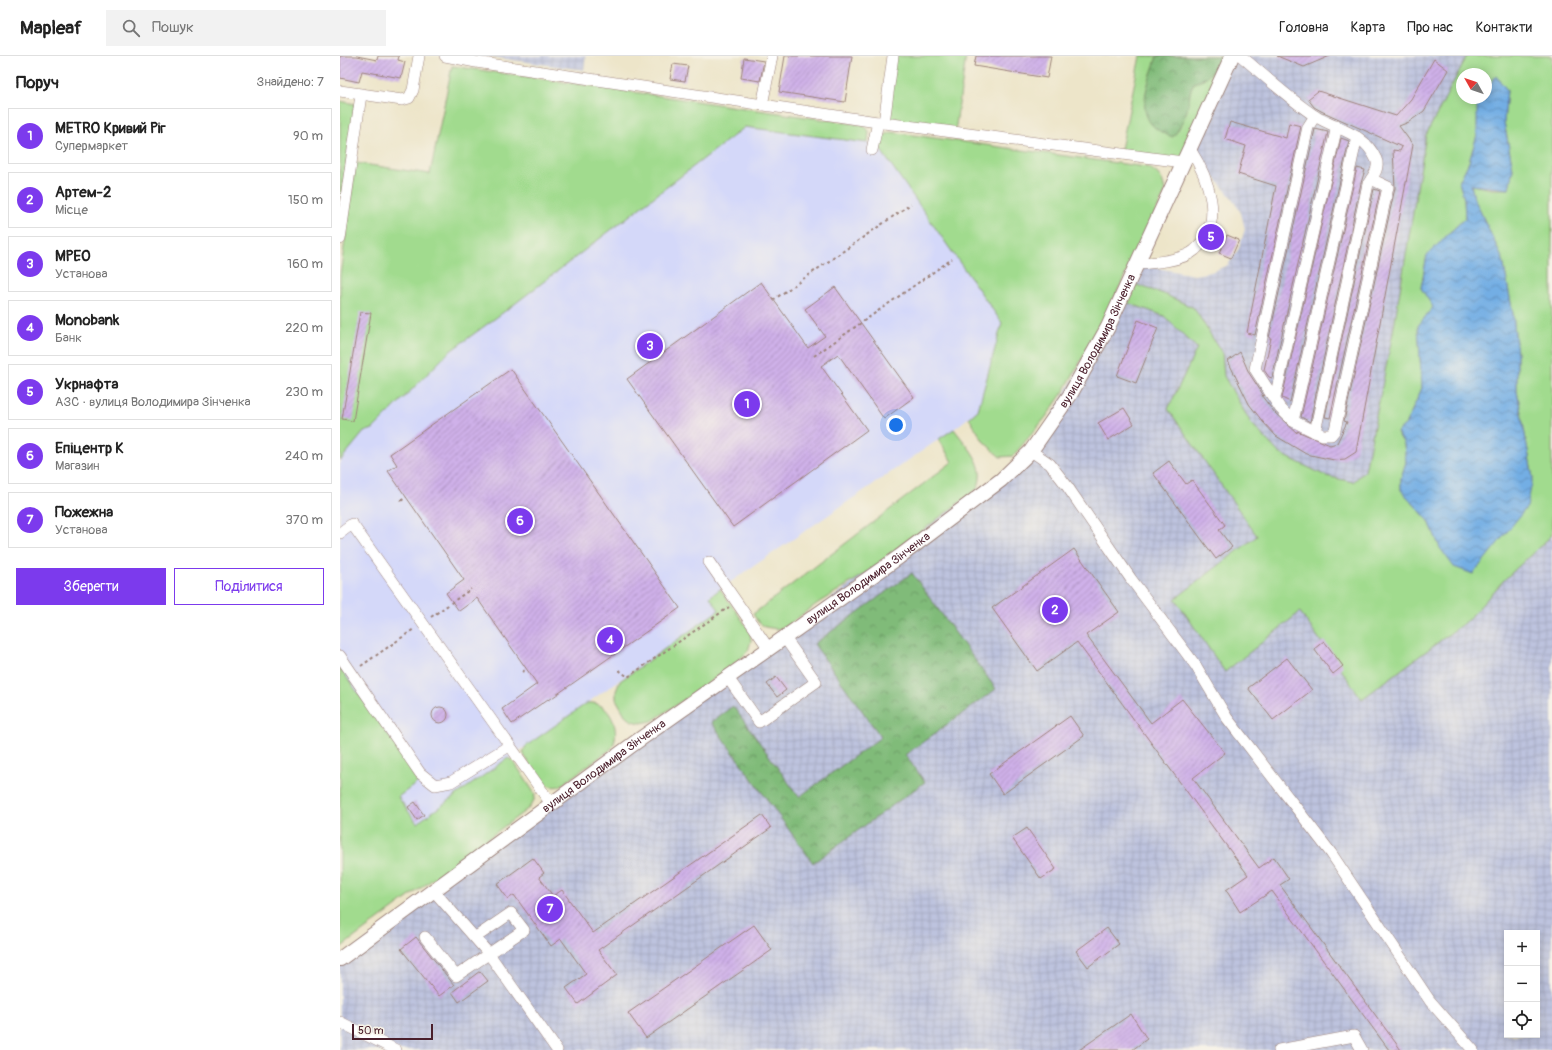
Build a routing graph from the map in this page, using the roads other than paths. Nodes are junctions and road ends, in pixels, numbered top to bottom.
1 (419, 56) edge
2 (445, 56) edge
3 (772, 56) edge
4 (893, 56) edge
5 (1232, 56) edge
6 (1241, 56) edge
7 (476, 59) edge
8 (340, 91) edge
9 (361, 95) junction
10 (762, 105) junction
11 (1315, 116) junction
12 (881, 122) junction
13 (1337, 126) junction
14 (1357, 137) junction
15 (1190, 149) junction
16 (872, 150) dead end
17 (1183, 162) junction
18 (1371, 179) junction
19 (340, 239) edge
20 (1136, 264) junction
21 (1275, 398) junction
22 (1293, 421) junction
23 (1315, 432) junction
24 (1031, 451) junction
25 (340, 533) edge
26 (709, 562) dead end
27 (785, 638) junction
28 (769, 649) junction
29 (340, 656) edge
30 (728, 678) junction
31 (509, 746) junction
32 (552, 805) junction
33 (433, 890) junction
34 (425, 937) dead end
35 (476, 937) junction
36 (489, 954) junction
37 (340, 958) edge
38 (340, 1022) edge
39 (396, 1050) edge
40 (557, 1050) edge
41 (1279, 1050) edge
42 (1362, 1050) edge
43 (1473, 1050) edge

1 - 9 lane
2 - 7 lane
3 - 10 lane
4 - 12 lane
5 - 15 main road, вулиця Володимира Зінченка
6 - 11 lane
7 - 10 lane
8 - 9 lane
9 - 19 lane
10 - 12 lane
11 - 13 lane
11 - 21 lane
12 - 16 lane
12 - 17 lane
13 - 14 lane
13 - 21 lane
14 - 18 lane
14 - 22 lane
15 - 17 main road, вулиця Володимира Зінченка
15 - 20 lane
17 - 20 main road, вулиця Володимира Зінченка
18 - 23 lane
18 - 23 lane
20 - 24 main road, вулиця Володимира Зінченка
21 - 22 lane
22 - 23 lane
24 - 27 main road, вулиця Володимира Зінченка
24 - 43 lane
25 - 31 lane
26 - 28 lane
27 - 28 main road, вулиця Володимира Зінченка
27 - 30 lane
28 - 30 main road, вулиця Володимира Зінченка
29 - 31 lane
30 - 32 main road, вулиця Володимира Зінченка
31 - 32 lane
32 - 33 main road, вулиця Володимира Зінченка
33 - 35 lane
33 - 37 main road, вулиця Володимира Зінченка
34 - 36 lane
35 - 36 lane
35 - 36 lane
36 - 40 lane
38 - 39 lane
41 - 42 lane

